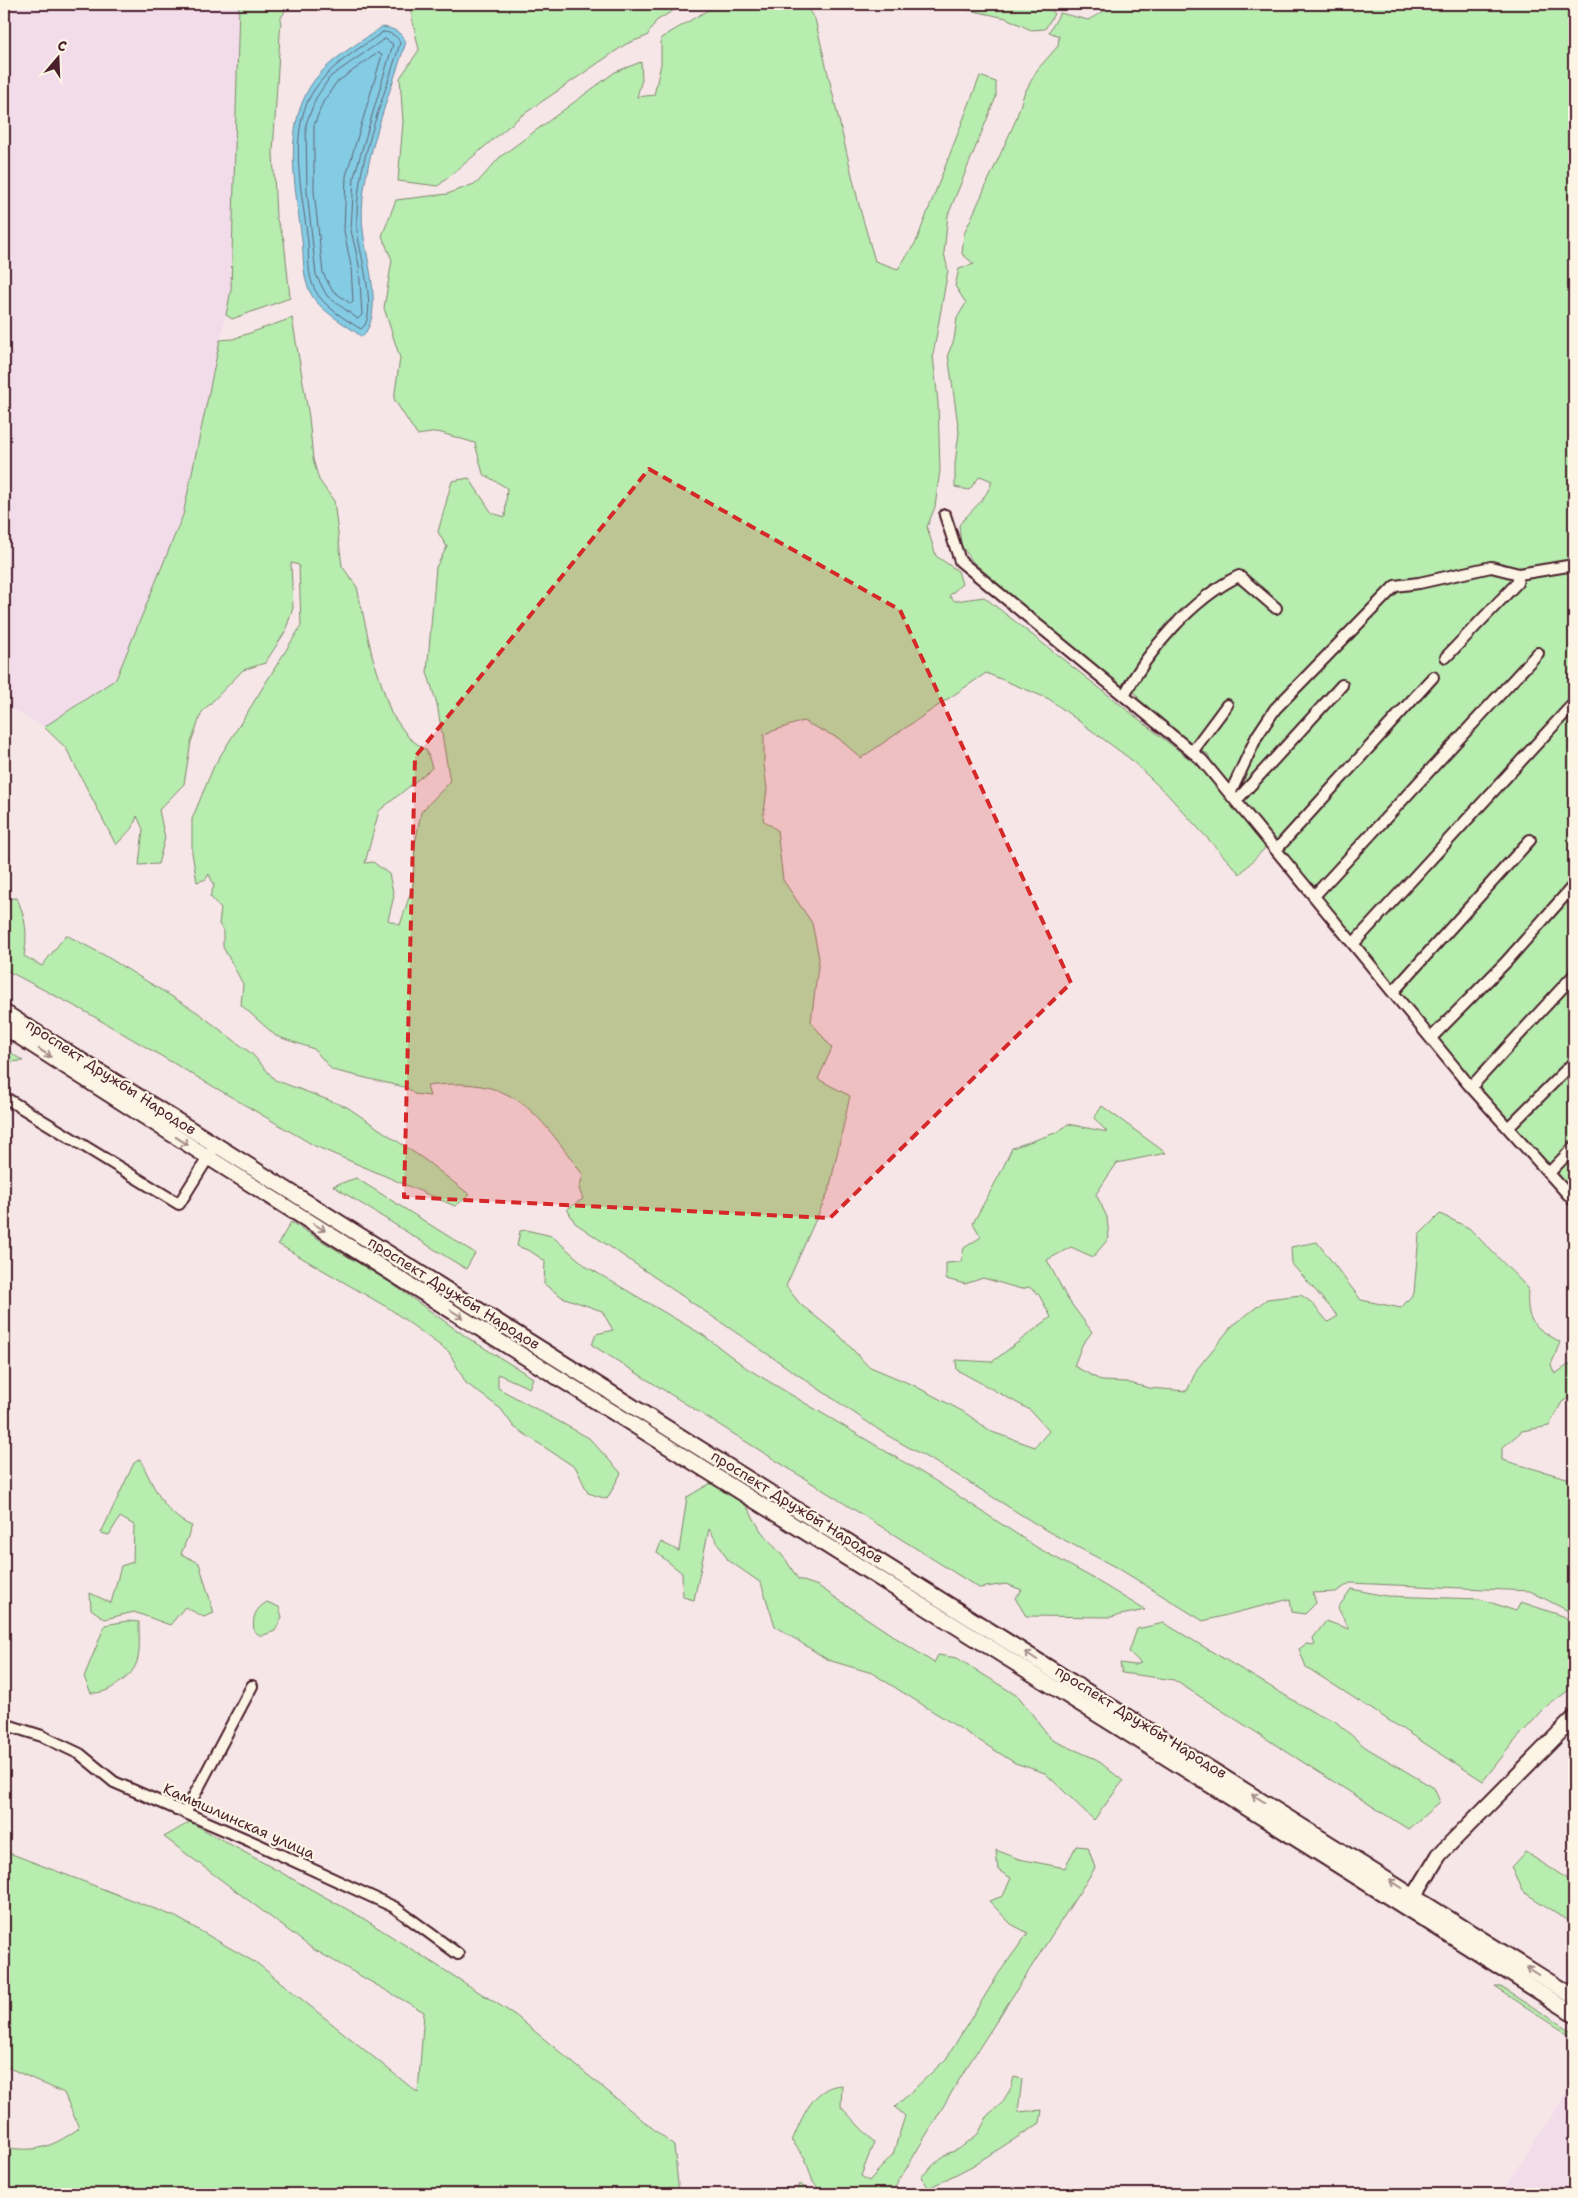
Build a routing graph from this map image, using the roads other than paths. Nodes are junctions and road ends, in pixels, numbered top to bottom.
1 (945, 515) dead end
2 (1574, 565) edge
3 (1519, 574) junction
4 (1276, 608) dead end
5 (1538, 653) dead end
6 (1446, 657) dead end
7 (1432, 677) dead end
8 (1342, 685) dead end
9 (1124, 696) junction
10 (1574, 703) edge
11 (1227, 705) dead end
12 (1192, 752) junction
13 (1233, 797) junction
14 (1530, 840) dead end
15 (1276, 850) junction
16 (1574, 885) edge
17 (1314, 896) junction
18 (1353, 944) junction
19 (1574, 974) edge
20 (1393, 992) junction
21 (4, 1012) edge
22 (4, 1027) edge
23 (1431, 1038) junction
24 (1574, 1062) edge
25 (1471, 1087) junction
26 (4, 1096) edge
27 (1508, 1128) junction
28 (216, 1145) junction
29 (1574, 1148) edge
30 (208, 1158) junction
31 (1550, 1172) junction
32 (1574, 1201) edge
33 (252, 1686) dead end
34 (1574, 1718) edge
35 (4, 1724) edge
36 (185, 1814) junction
37 (1411, 1902) junction
38 (458, 1954) dead end
39 (1574, 1996) edge
40 (1574, 2014) edge

1 - 9 street
2 - 3 street
3 - 6 street
3 - 13 street
4 - 9 street
5 - 17 street
7 - 15 street
8 - 13 street
9 - 12 street
10 - 18 street
11 - 12 street
12 - 13 street
13 - 15 street
14 - 20 street
15 - 17 street
16 - 23 street
17 - 18 street
18 - 20 street
19 - 25 street
20 - 23 street
21 - 28 main road, проспект Дружбы Народов
22 -> 30 main road, проспект Дружбы Народов
23 - 25 street
24 - 27 street
25 - 27 street
26 - 30 street
27 - 31 street
28 - 30 street
37 -> 28 main road, проспект Дружбы Народов
29 - 31 street
30 -> 37 main road, проспект Дружбы Народов
31 - 32 street
33 - 36 street
34 - 37 main road
35 - 36 street, Камышлинская улица
36 - 38 street, Камышлинская улица
39 -> 37 main road, проспект Дружбы Народов
37 - 40 main road, проспект Дружбы Народов

